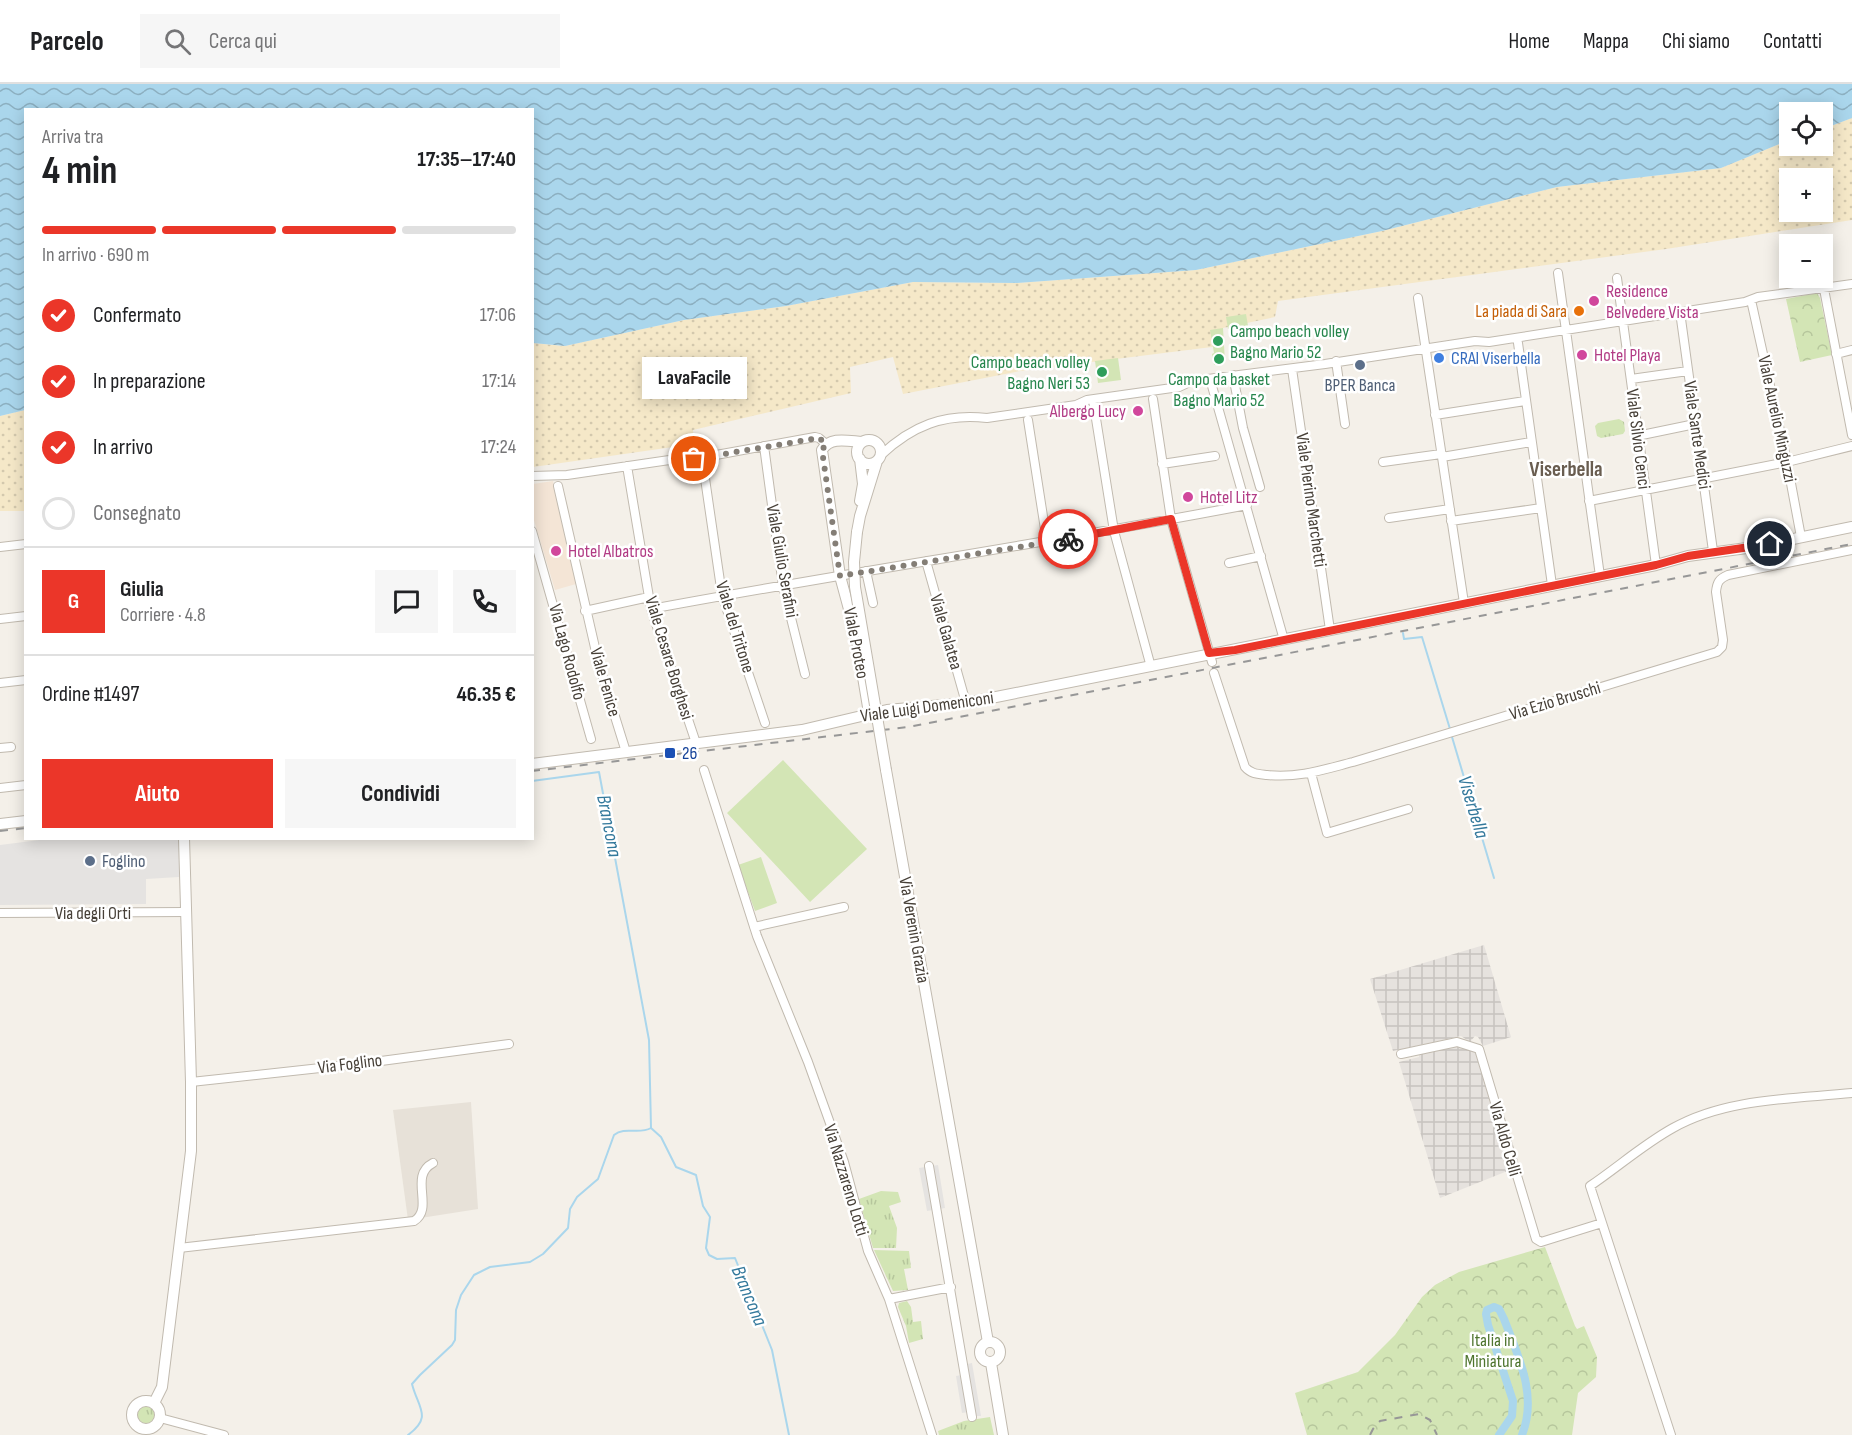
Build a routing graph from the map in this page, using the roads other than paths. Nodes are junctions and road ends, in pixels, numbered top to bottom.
1 (1558, 273) dead end
2 (1617, 278) dead end
3 (1852, 284) edge
4 (1824, 289) junction
5 (1418, 298) dead end
6 (1751, 300) junction
7 (1681, 319) dead end
8 (1623, 321) junction
9 (1565, 330) junction
10 (1518, 343) dead end
11 (1425, 349) junction
12 (1852, 350) edge
13 (1836, 354) junction
14 (1336, 361) junction
15 (1292, 369) junction
16 (1688, 371) junction
17 (1233, 375) junction
18 (1210, 379) junction
19 (1631, 380) junction
20 (1153, 399) dead end
21 (1093, 400) junction
22 (1525, 400) junction
23 (1435, 415) junction
24 (1028, 420) dead end
25 (1695, 423) junction
26 (1345, 424) dead end
27 (1852, 435) edge
28 (1638, 436) junction
29 (831, 442) junction
30 (862, 442) junction
31 (1532, 442) junction
32 (764, 446) junction
33 (1852, 446) edge
34 (1215, 456) dead end
35 (1442, 456) junction
36 (859, 457) junction
37 (702, 458) junction
38 (879, 458) junction
39 (1383, 462) dead end
40 (1787, 462) junction
41 (1162, 464) junction
42 (627, 466) junction
43 (534, 476) edge
44 (1704, 478) junction
45 (558, 486) dead end
46 (1260, 487) dead end
47 (1644, 489) junction
48 (1589, 501) junction
49 (1247, 505) junction
50 (1541, 508) junction
51 (1450, 509) junction
52 (860, 516) junction
53 (1389, 518) dead end
54 (1171, 519) junction
55 (1452, 521) junction
56 (1852, 527) edge
57 (1114, 531) junction
58 (1801, 537) junction
59 (534, 538) edge
60 (1047, 542) junction
61 (24, 544) edge
62 (0, 547) edge
63 (1852, 550) edge
64 (1713, 551) junction
65 (1261, 556) junction
66 (926, 561) junction
67 (1229, 563) dead end
68 (1656, 565) junction
69 (866, 571) junction
70 (840, 576) junction
71 (1600, 576) junction
72 (1552, 585) junction
73 (783, 586) junction
74 (722, 595) junction
75 (649, 597) junction
76 (873, 603) dead end
77 (1464, 603) junction
78 (651, 609) junction
79 (585, 611) junction
80 (24, 616) edge
81 (0, 619) edge
82 (1330, 630) junction
83 (1284, 640) junction
84 (1211, 658) junction
85 (1151, 667) junction
86 (1214, 673) dead end
87 (805, 674) dead end
88 (24, 680) edge
89 (0, 683) edge
90 (966, 703) junction
91 (869, 713) junction
92 (765, 723) dead end
93 (591, 739) dead end
94 (696, 743) junction
95 (11, 747) dead end
96 (0, 748) edge
97 (626, 752) junction
98 (534, 764) edge
99 (704, 770) dead end
100 (1311, 773) junction
101 (24, 785) edge
102 (0, 788) edge
103 (1408, 809) dead end
104 (24, 821) edge
105 (0, 824) edge
106 (184, 840) edge
107 (844, 907) dead end
108 (186, 912) junction
109 (0, 913) edge
110 (754, 927) junction
111 (509, 1044) dead end
112 (1401, 1054) dead end
113 (191, 1082) junction
114 (1852, 1093) edge
115 (433, 1163) dead end
116 (929, 1166) dead end
117 (1602, 1223) junction
118 (178, 1248) junction
119 (951, 1287) junction
120 (889, 1299) junction
121 (154, 1403) junction
122 (972, 1417) dead end
123 (160, 1418) junction
124 (153, 1432) edge
125 (224, 1435) edge
126 (932, 1435) edge
127 (1003, 1435) edge
128 (1671, 1435) edge

1 - 9 street
2 - 8 street, Viale Silvio Cenci
3 - 4 street
4 - 6 street
4 - 13 street
5 - 11 street
6 - 8 street
6 - 40 street, Viale Aurelio Minguzzi
7 - 16 street, Viale Sante Medici
8 - 9 street
8 - 19 street, Viale Silvio Cenci
9 - 11 street
9 - 48 street
10 - 22 street
11 - 14 street
11 - 23 street
12 - 13 street
13 - 27 street
14 - 15 street
14 - 26 street
15 - 17 street
15 - 82 street, Viale Pierino Marchetti
16 - 19 street
16 - 25 street, Viale Sante Medici
17 - 18 street
17 - 46 street
18 - 21 street
18 - 49 street
19 - 28 street, Viale Silvio Cenci
20 - 41 street
21 - 38 street
21 - 57 street
22 - 23 street
22 - 31 street
23 - 35 street
24 - 60 street
25 - 28 street
25 - 44 street, Viale Sante Medici
28 - 47 street, Viale Silvio Cenci
29 - 30 street
29 - 32 street
29 - 36 street
29 - 70 street, Viale Proteo
30 - 36 street
30 - 38 street
31 - 35 street
31 - 50 street
32 - 37 street
32 - 73 street, Viale Giulio Serafini
33 - 40 street
34 - 41 street
35 - 39 street
35 - 51 street
36 - 38 street
36 - 52 street, Via Verenin Grazia
37 - 42 street
37 - 74 street, Viale del Tritone
38 - 52 street, Via Verenin Grazia
40 - 44 street
40 - 58 street, Viale Aurelio Minguzzi
41 - 54 street
42 - 43 street
42 - 75 street, Viale Cesare Borghesi
44 - 47 street
44 - 64 street, Viale Sante Medici
45 - 79 street, Viale Fenice
47 - 48 street
47 - 68 street, Viale Silvio Cenci
48 - 71 street
49 - 54 street
49 - 65 street
50 - 55 street
50 - 72 street
51 - 53 street
51 - 55 street
52 - 127 street, Via Verenin Grazia, bridge
54 - 57 street
54 - 84 street
55 - 77 street
56 - 58 street, Viale Luigi Domeniconi
57 - 60 street
57 - 85 street
58 - 64 street, Viale Luigi Domeniconi
59 - 93 street, Via Lago Rodolfo
60 - 66 street
61 - 62 street
63 - 100 street, Via Ezio Bruschi
64 - 68 street, Viale Luigi Domeniconi
65 - 67 street
65 - 83 street
66 - 69 street
66 - 90 street, Viale Galatea
68 - 71 street, Viale Luigi Domeniconi
69 - 70 street
69 - 76 street
70 - 73 street
70 - 91 street, Viale Proteo
71 - 72 street, Viale Luigi Domeniconi
72 - 77 street, Viale Luigi Domeniconi
73 - 74 street
73 - 87 street, Viale Giulio Serafini
74 - 78 street
74 - 92 street, Viale del Tritone
75 - 78 street, Viale Cesare Borghesi
75 - 79 street
77 - 82 street, Viale Luigi Domeniconi
78 - 94 street, Viale Cesare Borghesi
79 - 97 street, Viale Fenice
80 - 81 street
82 - 83 street, Viale Luigi Domeniconi
83 - 84 street, Viale Luigi Domeniconi
84 - 85 street, Viale Luigi Domeniconi
85 - 90 street, Viale Luigi Domeniconi
86 - 100 street, Via Ezio Bruschi
88 - 89 street
90 - 91 street, Viale Luigi Domeniconi
91 - 94 street, Viale Luigi Domeniconi
94 - 97 street, Viale Luigi Domeniconi
95 - 96 street
97 - 98 street, Viale Luigi Domeniconi
99 - 110 street, Via Nazzareno Lotti
100 - 103 street
101 - 102 street
104 - 105 street
106 - 108 street
107 - 110 street
108 - 109 street, Via degli Orti
108 - 113 street
110 - 120 street, Via Nazzareno Lotti
111 - 113 street, Via Foglino
112 - 117 street, Via Aldo Celli
113 - 118 street
114 - 117 street
115 - 118 street
116 - 119 street
117 - 128 street
118 - 121 street
119 - 120 street
119 - 122 street
120 - 126 street, Via Nazzareno Lotti
121 - 123 street
121 - 124 street
123 - 124 street
123 - 125 street

